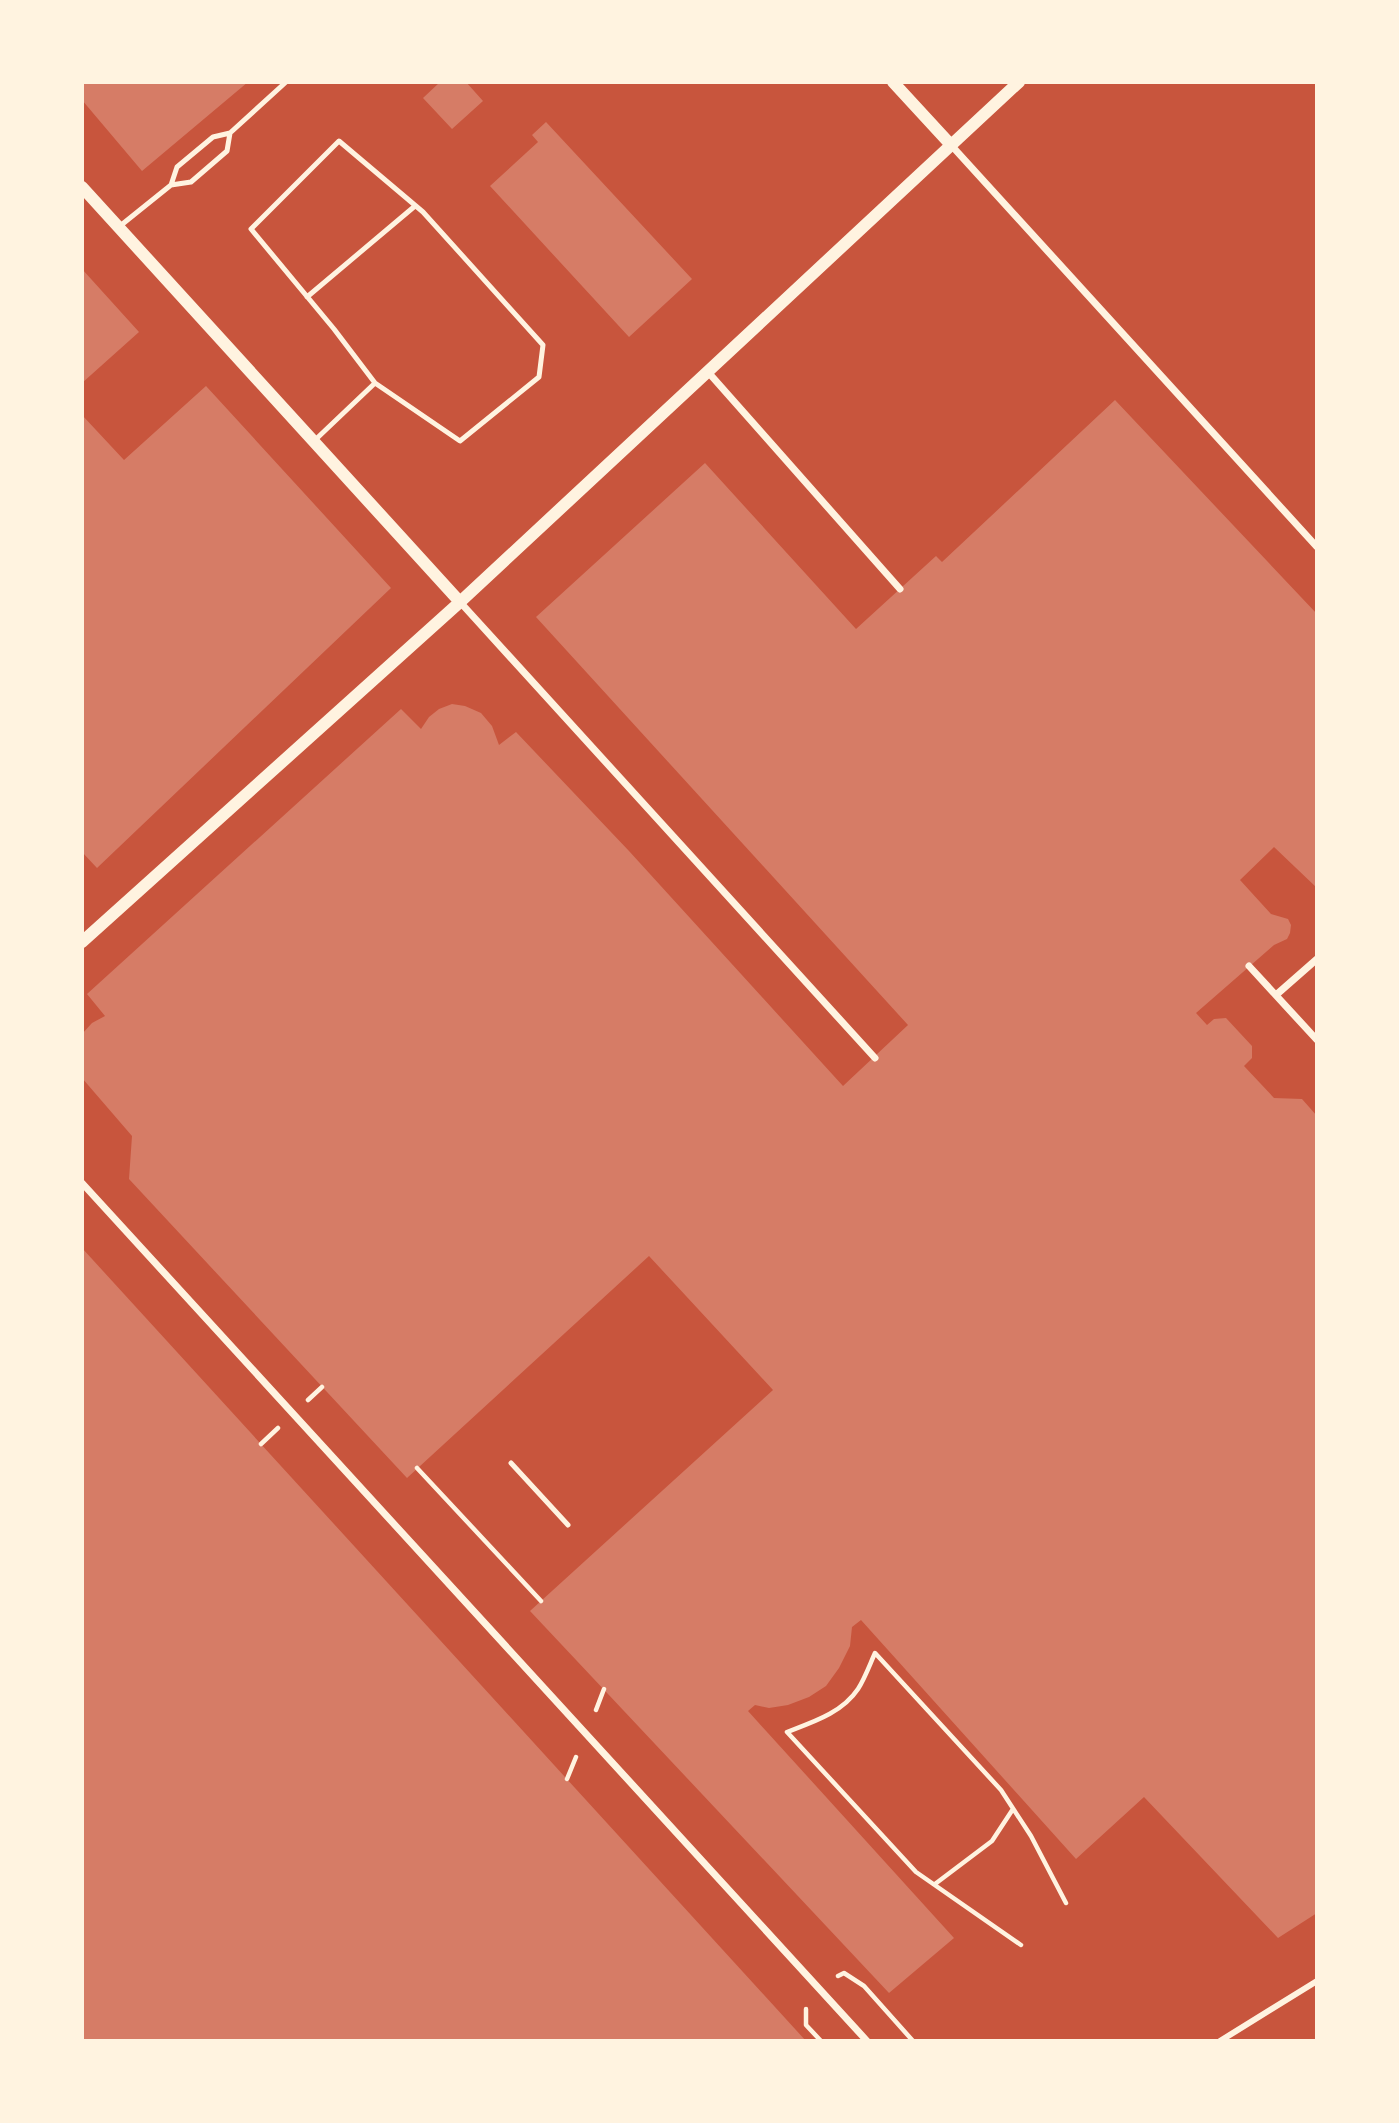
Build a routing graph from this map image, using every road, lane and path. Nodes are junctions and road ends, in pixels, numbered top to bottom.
1 (286, 82) edge
2 (893, 82) edge
3 (1019, 82) edge
4 (230, 133) junction
5 (951, 145) junction
6 (171, 185) junction
7 (82, 187) edge
8 (415, 206) junction
9 (119, 227) junction
10 (307, 297) junction
11 (708, 372) junction
12 (375, 383) junction
13 (314, 441) junction
14 (1317, 547) edge
15 (900, 589) dead end
16 (460, 603) junction
17 (82, 942) edge
18 (1317, 959) edge
19 (1249, 966) dead end
20 (1276, 995) junction
21 (1317, 1040) edge
22 (875, 1058) dead end
23 (82, 1183) edge
24 (511, 1463) dead end
25 (417, 1468) dead end
26 (568, 1525) dead end
27 (541, 1601) dead end
28 (1013, 1809) junction
29 (935, 1884) junction
30 (1066, 1903) dead end
31 (1021, 1945) dead end
32 (1317, 1981) edge
33 (818, 1988) junction
34 (867, 2041) edge
35 (913, 2041) edge
36 (1220, 2041) edge

1 - 4 lane
2 - 5 street
3 - 5 street
4 - 6 lane
4 - 6 lane
5 - 11 street
5 - 14 street
6 - 9 lane
7 - 9 street
8 - 10 lane
8 - 10 lane
8 - 12 lane
9 - 13 street
10 - 12 lane
11 - 15 street
11 - 16 street
12 - 13 lane
13 - 16 street
16 - 17 street
16 - 22 street
18 - 20 street
19 - 20 street
20 - 21 street
23 - 33 street
24 - 26 lane
25 - 27 path
28 - 29 path
28 - 29 path
28 - 30 path
29 - 31 path
32 - 36 street
33 - 34 street
33 - 35 path

